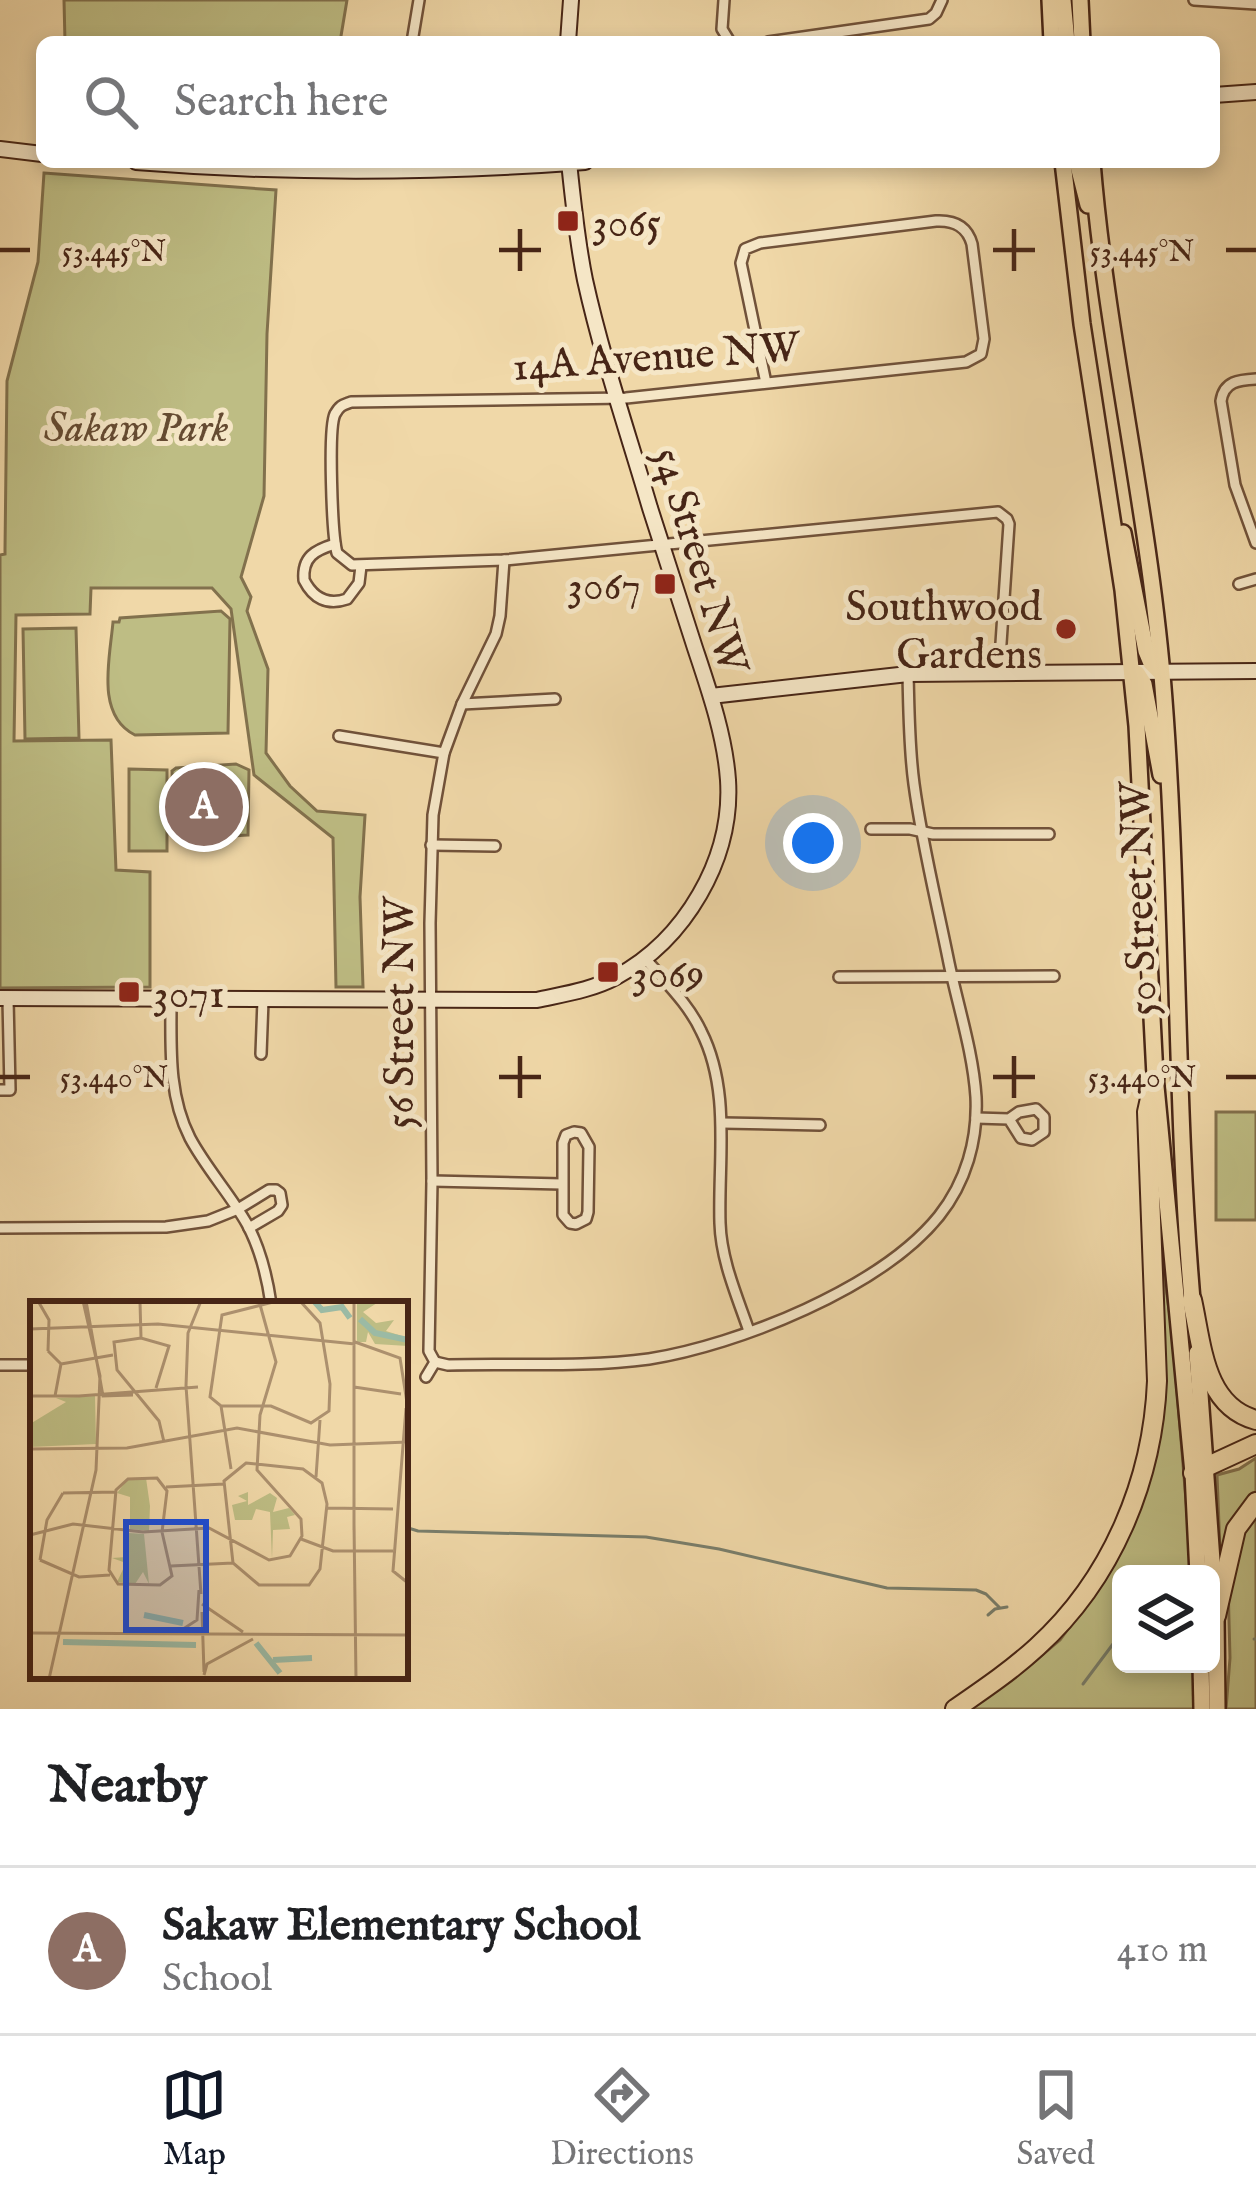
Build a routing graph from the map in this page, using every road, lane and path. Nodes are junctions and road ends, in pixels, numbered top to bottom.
1 (418, 0) edge
2 (571, 0) edge
3 (724, 0) edge
4 (942, 0) edge
5 (1194, 0) edge
6 (1054, 4) edge
7 (1256, 4) edge
8 (1080, 6) edge
9 (413, 36) edge
10 (568, 36) edge
11 (726, 36) edge
12 (810, 36) edge
13 (1049, 36) edge
14 (1065, 36) edge
15 (1085, 36) edge
16 (1256, 92) edge
17 (1220, 95) edge
18 (0, 149) edge
19 (36, 153) edge
20 (235, 168) edge
21 (486, 168) edge
22 (570, 168) edge
23 (1053, 168) edge
24 (1064, 168) edge
25 (1079, 168) edge
26 (1092, 168) edge
27 (1101, 168) edge
28 (1094, 186) junction
29 (1072, 240) junction
30 (1099, 242) junction
31 (1256, 379) edge
32 (766, 383) junction
33 (617, 398) junction
34 (1108, 497) junction
35 (1254, 530) edge
36 (334, 544) junction
37 (662, 544) junction
38 (1256, 544) edge
39 (503, 560) junction
40 (357, 566) junction
41 (1256, 579) edge
42 (1239, 584) dead end
43 (1256, 671) edge
44 (1132, 672) junction
45 (1162, 672) junction
46 (999, 673) junction
47 (908, 674) junction
48 (711, 696) junction
49 (555, 699) dead end
50 (462, 704) junction
51 (339, 736) dead end
52 (444, 753) junction
53 (1172, 818) junction
54 (871, 829) dead end
55 (922, 832) junction
56 (1049, 834) dead end
57 (431, 845) junction
58 (495, 846) dead end
59 (644, 958) junction
60 (952, 976) junction
61 (1054, 976) dead end
62 (839, 977) dead end
63 (4, 998) edge
64 (171, 1000) junction
65 (263, 1000) junction
66 (430, 1000) junction
67 (261, 1054) dead end
68 (1155, 1076) junction
69 (0, 1090) edge
70 (976, 1118) junction
71 (1009, 1118) dead end
72 (722, 1123) junction
73 (820, 1125) dead end
74 (432, 1181) junction
75 (562, 1184) junction
76 (238, 1209) junction
77 (0, 1228) edge
78 (249, 1228) junction
79 (1192, 1300) junction
80 (270, 1301) edge
81 (749, 1331) junction
82 (435, 1362) junction
83 (426, 1377) dead end
84 (1256, 1420) edge
85 (1256, 1444) edge
86 (1200, 1470) junction
87 (1256, 1502) edge
88 (1198, 1565) edge
89 (1210, 1565) edge
90 (1220, 1599) edge
91 (1201, 1673) edge
92 (1217, 1673) edge
93 (955, 1709) edge
94 (1202, 1709) edge
95 (1217, 1709) edge

1 - 9 street
2 - 10 street
3 - 11 street
4 - 12 street
5 - 7 street
6 - 13 main road
6 - 14 main road
8 - 15 main road
16 - 17 street
18 - 19 street
20 - 21 street
22 - 33 street, 54 Street NW
23 - 29 main road
24 - 29 main road, 50 Street NW
25 - 30 main road
26 - 28 main road, 50 Street NW
27 - 28 main road
28 - 30 main road, 50 Street NW
29 - 34 main road, 50 Street NW
30 - 45 main road, 50 Street NW
31 - 35 street
32 - 32 street, 14A Avenue NW
32 - 33 street, 14A Avenue NW
33 - 36 street, 14A Avenue NW
33 - 37 street, 54 Street NW
34 - 44 main road, 50 Street NW
34 - 45 main road
35 - 38 street
36 - 40 street
36 - 40 street
37 - 39 street
37 - 46 street
37 - 48 street, 54 Street NW
39 - 40 street
39 - 50 street, 56 Street NW
41 - 42 street
43 - 45 street
44 - 45 street
44 - 46 street
44 - 53 main road
44 - 68 main road, 50 Street NW
45 - 53 main road, 50 Street NW
46 - 47 street
47 - 48 street
47 - 55 street
48 - 59 street, 54 Street NW
49 - 50 street
50 - 52 street, 56 Street NW
51 - 52 street
52 - 57 street, 56 Street NW
53 - 79 main road, 50 Street NW
54 - 55 street
55 - 56 street
55 - 60 street
57 - 58 street, 56 Street NW
57 - 66 street, 56 Street NW
59 - 66 street, 54 Street NW
59 - 72 street
60 - 61 street
60 - 62 street
60 - 70 street
63 - 64 street, 54 Street NW
63 - 69 street
64 - 65 street, 54 Street NW
64 - 76 street
65 - 66 street, 54 Street NW
65 - 67 street
66 - 74 street, 56 Street NW
68 - 86 main road, 50 Street NW
68 - 93 highway
70 - 71 street
70 - 81 street
72 - 73 street
72 - 81 street
74 - 75 street, 56 Street NW
74 - 82 street, 56 Street NW
75 - 75 street
76 - 77 street
76 - 78 street
76 - 78 street
78 - 80 street
79 - 84 highway
79 - 86 main road, 50 Street NW
81 - 82 street
82 - 83 street
85 - 86 highway
86 - 88 main road, 50 Street NW
86 - 89 main road, 50 Street NW
87 - 90 highway
91 - 94 main road
92 - 95 main road, 50 Street NW

